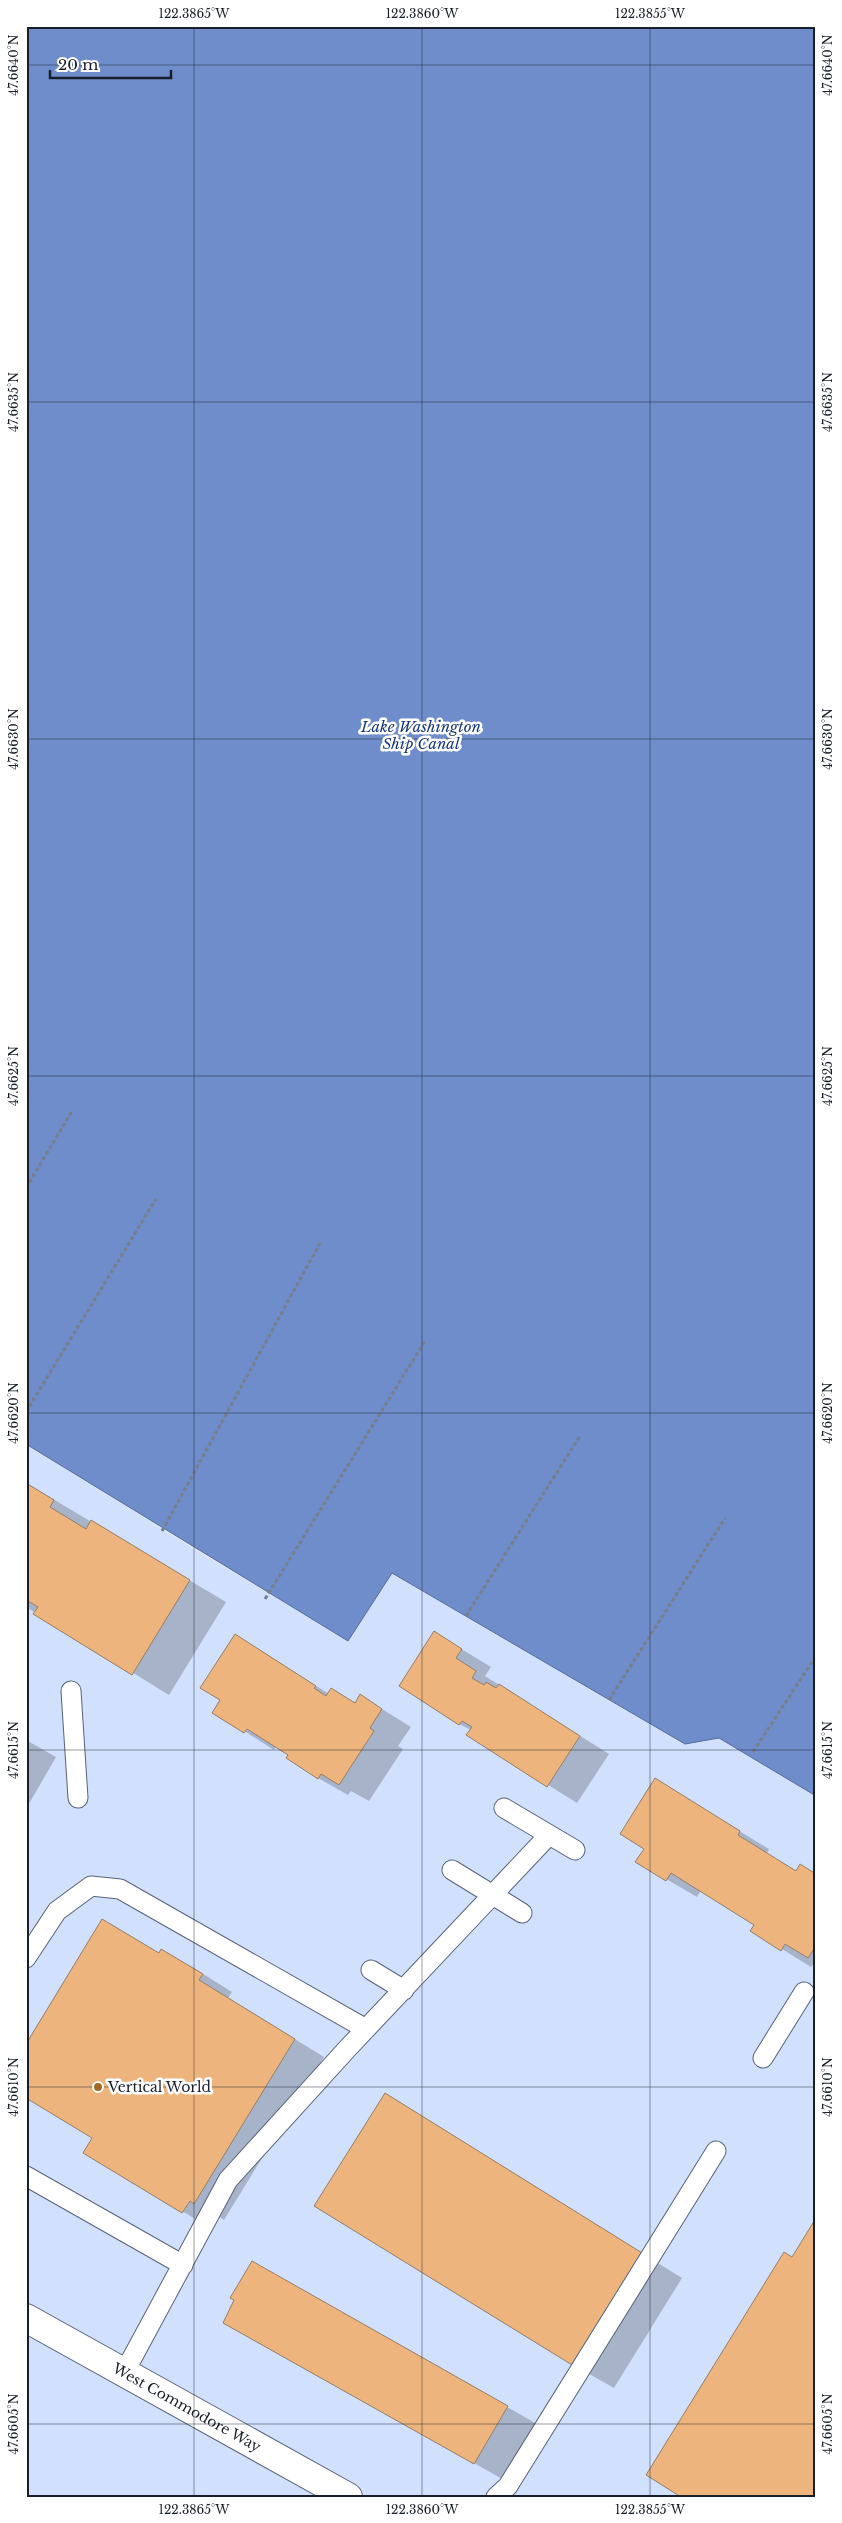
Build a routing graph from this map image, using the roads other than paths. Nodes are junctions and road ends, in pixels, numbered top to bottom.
1 (71, 1691) dead end
2 (78, 1798) dead end
3 (504, 1808) dead end
4 (549, 1835) junction
5 (575, 1850) dead end
6 (452, 1870) dead end
7 (493, 1895) junction
8 (522, 1913) dead end
9 (26, 1958) edge
10 (371, 1970) dead end
11 (404, 1990) junction
12 (804, 1992) dead end
13 (366, 2029) junction
14 (762, 2058) dead end
15 (716, 2151) dead end
16 (26, 2176) edge
17 (183, 2265) junction
18 (26, 2318) edge
19 (124, 2372) junction
20 (348, 2497) edge
21 (496, 2497) edge

1 - 2 lane
3 - 4 lane
4 - 5 lane
4 - 7 lane
6 - 7 lane
7 - 8 lane
7 - 11 lane
9 - 13 lane
10 - 11 lane
11 - 13 lane
12 - 14 lane
13 - 17 lane
15 - 21 lane
16 - 17 lane
17 - 19 lane
18 - 19 street, West Commodore Way
19 - 20 street, West Commodore Way

